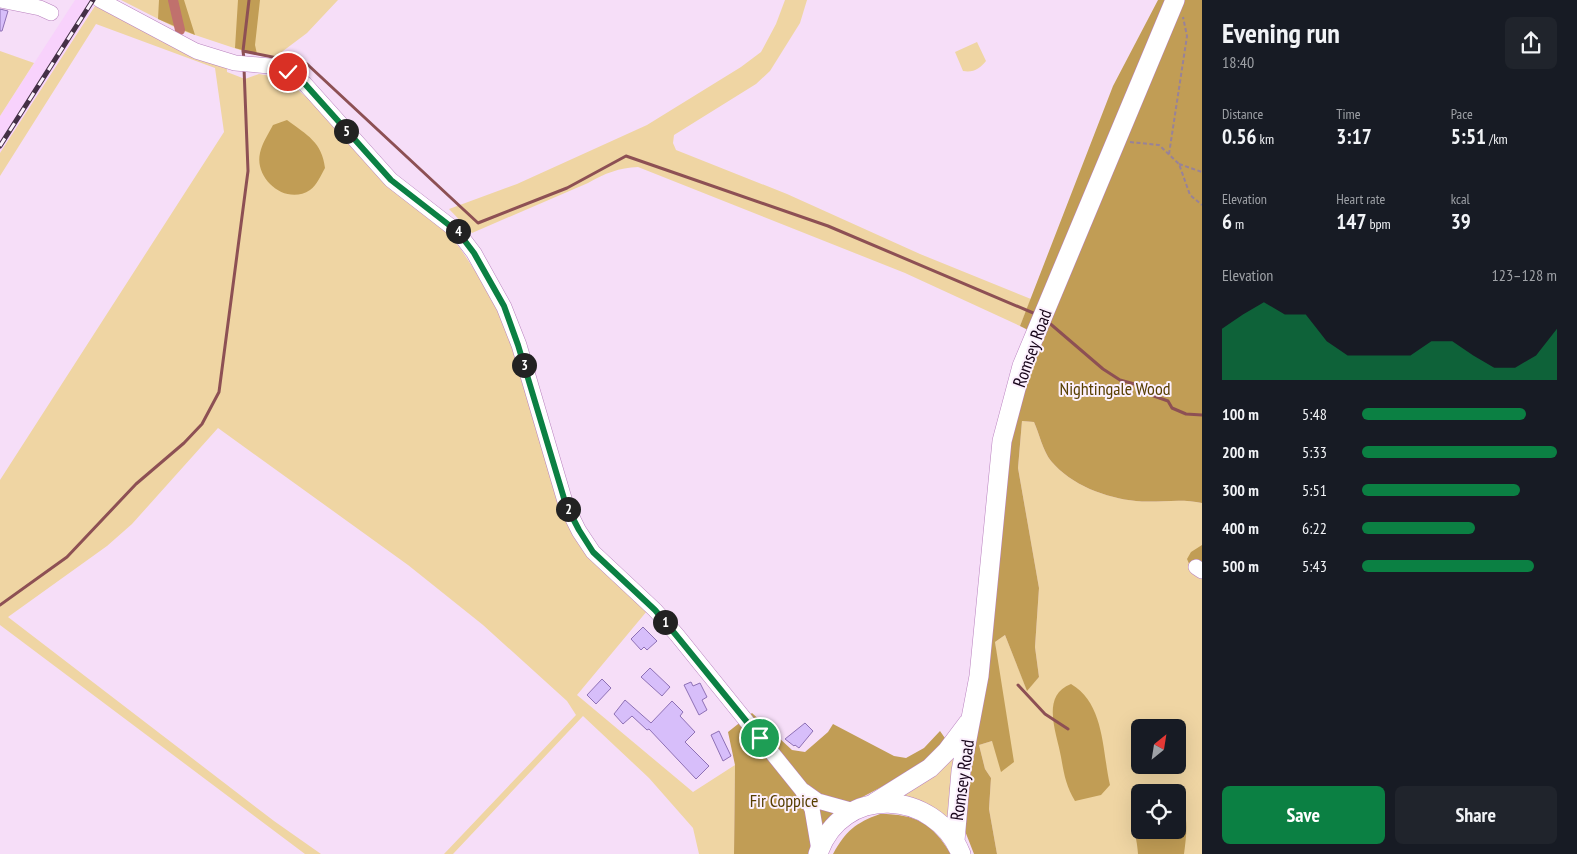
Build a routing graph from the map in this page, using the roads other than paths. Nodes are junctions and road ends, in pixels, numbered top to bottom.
1 (1, 0) edge
2 (101, 0) edge
3 (1175, 0) edge
4 (51, 12) dead end
5 (971, 718) junction
6 (802, 790) junction
7 (862, 808) junction
8 (958, 848) edge
9 (819, 852) edge

1 - 4 street
2 - 6 street
3 - 5 main road, Romsey Road
5 - 7 main road, Romsey Road
5 - 8 main road, Romsey Road
6 - 7 street
6 - 9 street
7 - 8 main road
7 - 9 main road, Romsey Road

